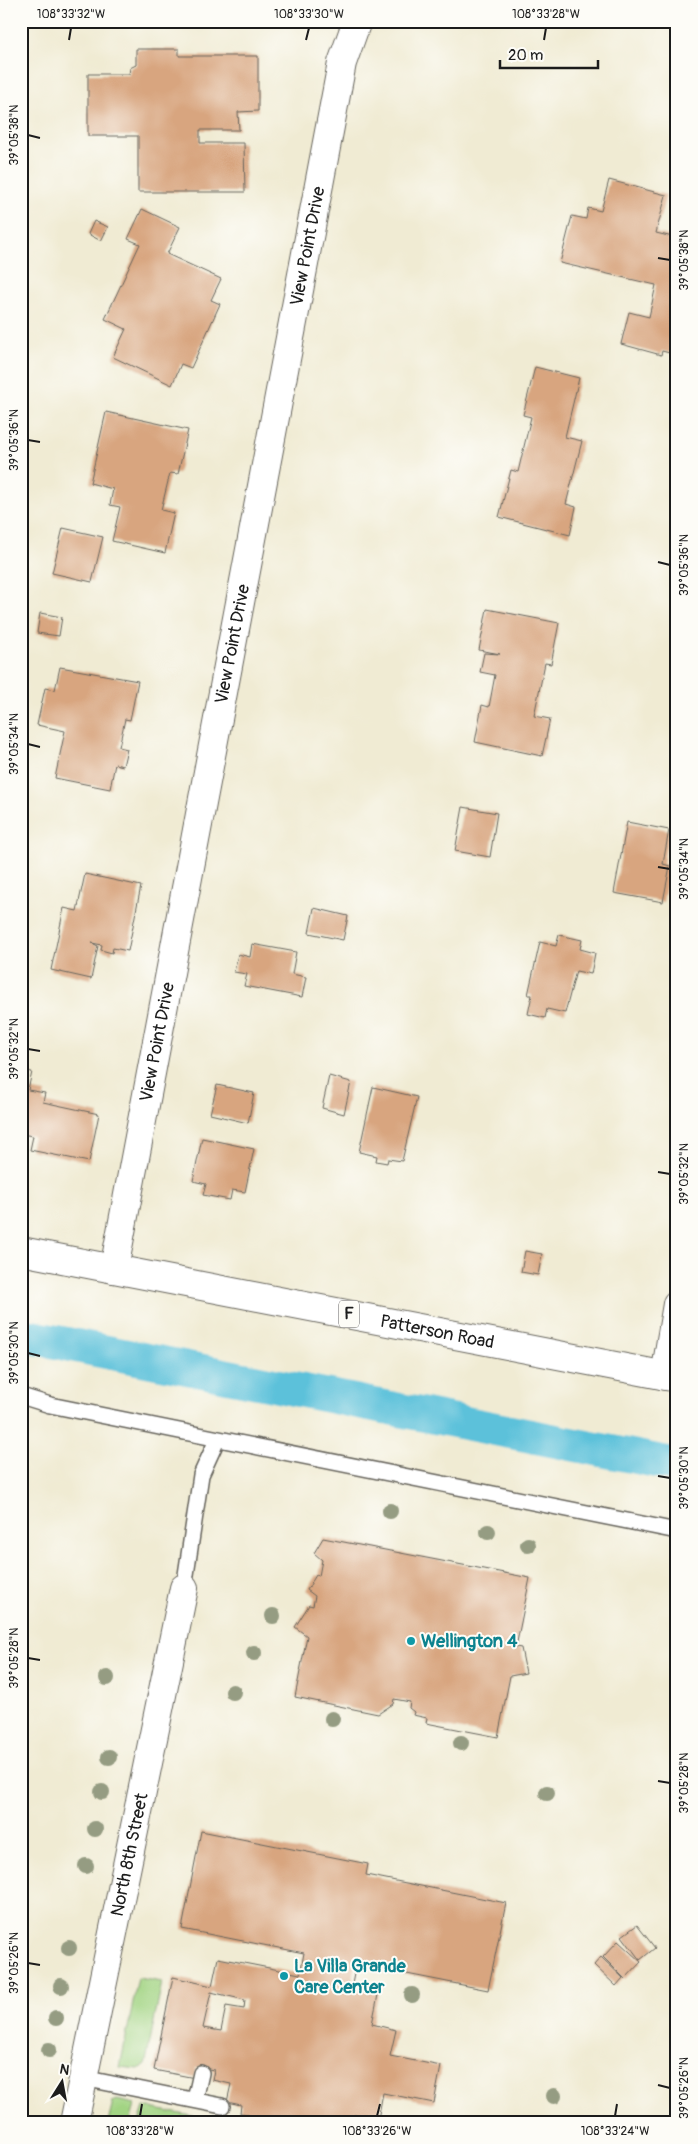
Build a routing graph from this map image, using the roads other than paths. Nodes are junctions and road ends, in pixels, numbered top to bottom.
1 (357, 21) edge
2 (21, 1251) edge
3 (114, 1269) junction
4 (677, 1304) edge
5 (671, 1377) edge
6 (21, 1396) edge
7 (217, 1440) junction
8 (677, 1531) edge
9 (184, 1588) joint
10 (201, 2073) dead end
11 (83, 2078) junction
12 (195, 2100) junction
13 (222, 2106) dead end
14 (74, 2123) edge

1 - 3 street, View Point Drive
2 - 3 street, Patterson Road / F
3 - 5 street, Patterson Road / F
4 - 5 street
6 - 7 lane
7 - 8 lane
7 - 9 lane
9 - 11 street, North 8th Street
10 - 12 lane
11 - 12 lane
11 - 14 street, North 8th Street
12 - 13 lane

